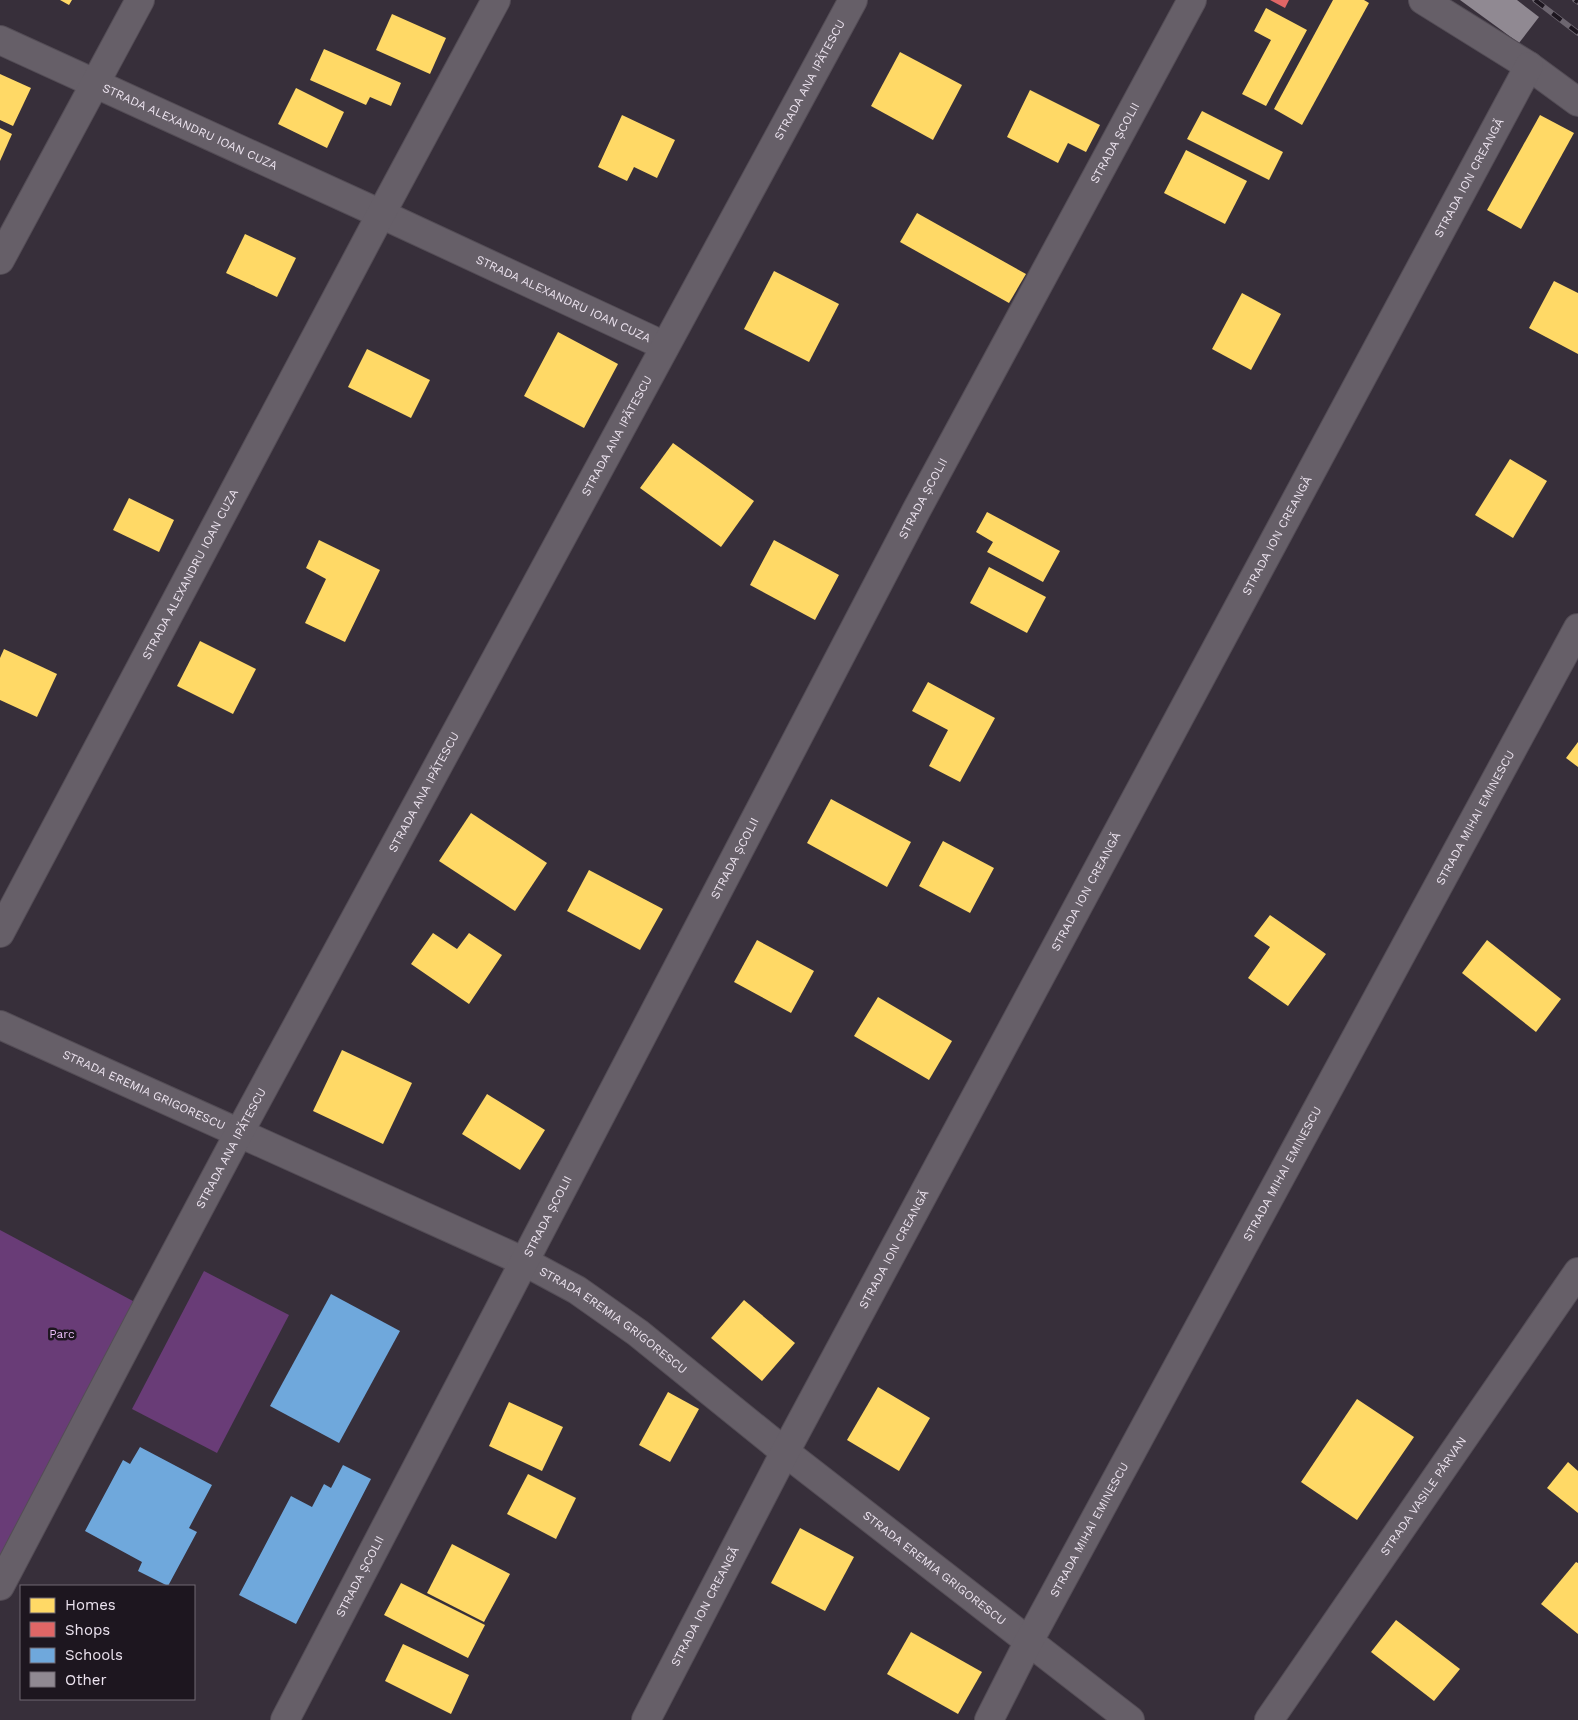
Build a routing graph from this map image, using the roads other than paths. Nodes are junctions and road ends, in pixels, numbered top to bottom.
1 (140, 0) edge
2 (496, 0) edge
3 (853, 0) edge
4 (1192, 0) edge
5 (1423, 0) edge
6 (0, 40) edge
7 (1529, 66) junction
8 (95, 84) junction
9 (1578, 102) edge
10 (381, 214) junction
11 (0, 260) edge
12 (665, 346) junction
13 (1578, 628) edge
14 (0, 933) edge
15 (0, 1025) edge
16 (239, 1133) junction
17 (525, 1262) junction
18 (1578, 1272) edge
19 (785, 1452) junction
20 (0, 1586) edge
21 (1029, 1641) junction
22 (285, 1720) edge
23 (646, 1720) edge
24 (989, 1720) edge
25 (1130, 1720) edge
26 (1269, 1720) edge

1 - 8 street
2 - 10 street, STRADA ALEXANDRU IOAN CUZA
3 - 12 street, STRADA ANA IPĂTESCU
4 - 17 street, STRADA ȘCOLII
5 - 7 street
6 - 8 street, STRADA ALEXANDRU IOAN CUZA
7 - 9 street
7 - 19 street, STRADA ION CREANGĂ
8 - 10 street, STRADA ALEXANDRU IOAN CUZA
8 - 11 street
10 - 12 street, STRADA ALEXANDRU IOAN CUZA
10 - 14 street, STRADA ALEXANDRU IOAN CUZA
12 - 16 street, STRADA ANA IPĂTESCU
13 - 21 street, STRADA MIHAI EMINESCU
15 - 16 street, STRADA EREMIA GRIGORESCU
16 - 17 street, STRADA EREMIA GRIGORESCU
16 - 20 street, STRADA ANA IPĂTESCU
17 - 19 street, STRADA EREMIA GRIGORESCU
17 - 22 street, STRADA ȘCOLII
18 - 26 street, STRADA VASILE PÂRVAN
19 - 21 street, STRADA EREMIA GRIGORESCU
19 - 23 street, STRADA ION CREANGĂ
21 - 24 street, STRADA MIHAI EMINESCU
21 - 25 street, STRADA EREMIA GRIGORESCU

